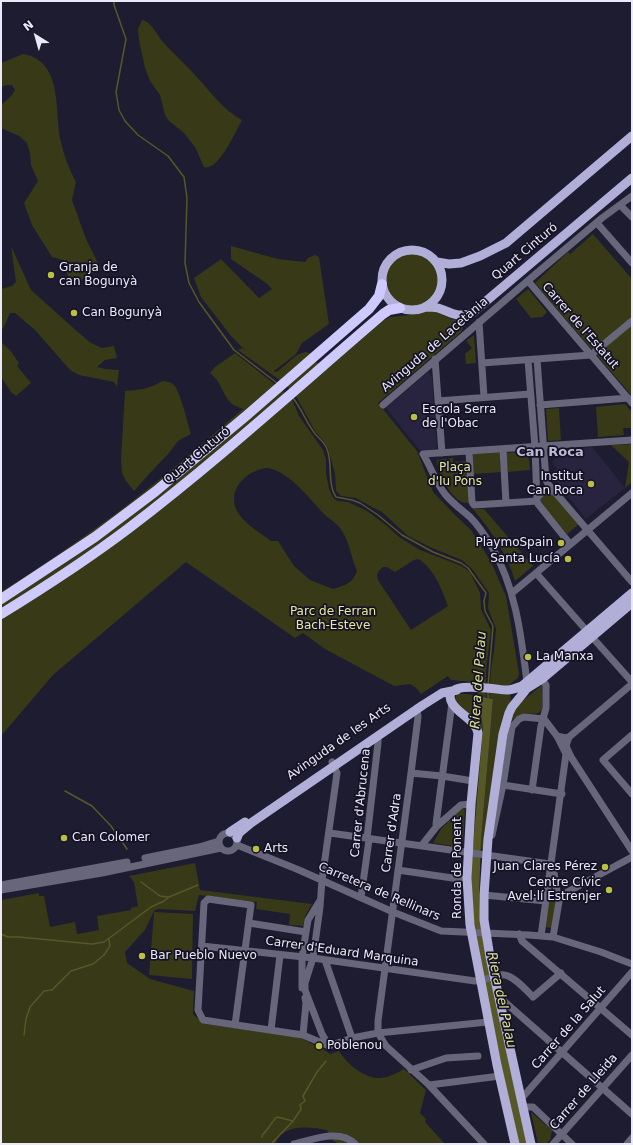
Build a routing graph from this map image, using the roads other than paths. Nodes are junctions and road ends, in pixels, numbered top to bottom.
1 (632, 136) edge
2 (632, 178) edge
3 (632, 196) edge
4 (620, 205) junction
5 (632, 217) edge
6 (597, 223) junction
7 (437, 262) junction
8 (632, 263) edge
9 (528, 281) junction
10 (382, 284) junction
11 (425, 307) junction
12 (400, 308) junction
13 (632, 321) edge
14 (479, 322) junction
15 (591, 355) junction
16 (435, 359) junction
17 (537, 359) junction
18 (528, 360) junction
19 (482, 363) junction
20 (530, 394) junction
21 (484, 397) junction
22 (630, 400) edge
23 (438, 401) junction
24 (383, 404) dead end
25 (540, 404) junction
26 (632, 440) edge
27 (543, 446) junction
28 (535, 447) junction
29 (502, 449) junction
30 (469, 452) junction
31 (442, 453) junction
32 (432, 454) junction
33 (433, 471) junction
34 (556, 492) junction
35 (632, 493) edge
36 (537, 500) junction
37 (506, 504) junction
38 (588, 530) junction
39 (570, 544) junction
40 (536, 573) junction
41 (632, 582) edge
42 (512, 593) junction
43 (632, 594) edge
44 (1, 599) edge
45 (632, 603) edge
46 (1, 614) edge
47 (590, 634) junction
48 (562, 653) junction
49 (544, 679) junction
50 (632, 683) edge
51 (526, 686) junction
52 (473, 688) junction
53 (451, 697) junction
54 (417, 708) junction
55 (544, 719) junction
56 (378, 735) junction
57 (632, 735) edge
58 (557, 736) junction
59 (569, 737) junction
60 (568, 755) junction
61 (333, 764) junction
62 (412, 773) junction
63 (442, 776) junction
64 (473, 781) junction
65 (503, 785) junction
66 (532, 790) junction
67 (562, 794) junction
68 (632, 794) edge
69 (471, 804) junction
70 (437, 826) junction
71 (330, 833) junction
72 (367, 838) junction
73 (235, 839) junction
74 (488, 842) junction
75 (402, 843) junction
76 (220, 844) junction
77 (422, 846) junction
78 (632, 851) edge
79 (469, 853) junction
80 (487, 855) junction
81 (632, 857) edge
82 (550, 864) junction
83 (398, 870) junction
84 (467, 878) junction
85 (322, 880) junction
86 (1, 885) edge
87 (1, 890) edge
88 (484, 895) junction
89 (560, 896) junction
90 (362, 897) junction
91 (320, 900) junction
92 (546, 901) junction
93 (393, 912) junction
94 (310, 917) junction
95 (318, 920) junction
96 (249, 923) junction
97 (306, 932) junction
98 (519, 934) junction
99 (539, 936) junction
100 (553, 937) junction
101 (202, 946) junction
102 (245, 950) junction
103 (534, 951) junction
104 (280, 955) junction
105 (302, 957) junction
106 (313, 958) junction
107 (325, 960) junction
108 (632, 964) edge
109 (385, 968) junction
110 (561, 972) junction
111 (632, 972) edge
112 (494, 978) junction
113 (480, 981) junction
114 (498, 996) junction
115 (601, 1008) junction
116 (488, 1022) junction
117 (235, 1025) junction
118 (271, 1030) junction
119 (378, 1033) junction
120 (302, 1034) junction
121 (632, 1035) edge
122 (352, 1038) junction
123 (329, 1046) junction
124 (562, 1052) junction
125 (632, 1055) edge
126 (478, 1056) dead end
127 (411, 1070) junction
128 (500, 1076) junction
129 (429, 1085) junction
130 (602, 1088) junction
131 (522, 1103) junction
132 (632, 1114) edge
133 (562, 1134) junction
134 (632, 1138) edge
135 (294, 1144) edge
136 (354, 1144) edge
137 (484, 1144) edge
138 (515, 1144) edge
139 (531, 1144) edge
140 (553, 1144) edge
141 (572, 1144) edge
142 (627, 1144) edge

1 - 7 main road, Quart Cinturó
2 - 11 main road, Quart Cinturó
3 - 4 street, Avinguda de Lacetània
4 - 5 street
4 - 6 street, Avinguda de Lacetània
6 - 8 street
6 - 9 street, Avinguda de Lacetània
7 - 10 main road
7 - 11 main road
9 - 14 street, Avinguda de Lacetània
9 - 15 street, Carrer de l'Estatut
10 - 12 main road
10 - 44 highway, Quart Cinturó
11 - 12 main road
12 - 46 highway, Quart Cinturó
13 - 15 street
14 - 16 street, Avinguda de Lacetània
14 - 19 street
15 - 17 street
15 - 22 street, Carrer de l'Estatut
16 - 23 street
16 - 24 street, Avinguda de Lacetània
17 - 18 street
17 - 25 street
18 - 19 street
18 - 20 street
19 - 21 street
20 - 21 street
20 - 28 street
21 - 23 street
22 - 25 street
23 - 31 street
25 - 27 street
26 - 27 street
27 - 28 street
27 - 34 street
28 - 29 street
28 - 36 street
29 - 30 street
29 - 37 street
30 - 31 street
30 - 37 street
31 - 32 street
32 - 33 street
32 - 33 street
33 - 42 street
34 - 36 street
34 - 38 street
35 - 38 street
36 - 37 street
36 - 39 street
38 - 39 street
38 - 41 street
39 - 40 street
40 - 42 street
40 - 47 street
42 - 51 street
43 - 47 main road
45 - 47 main road
47 - 48 main road
47 - 49 main road
47 - 50 street
48 - 49 main road
48 - 51 main road
49 - 51 main road
49 - 55 street
50 - 59 street
51 - 52 main road
51 - 74 main road
52 - 53 main road
52 - 61 main road, Avinguda de les Arts
53 - 54 main road, Avinguda de les Arts
53 - 63 street
53 - 64 main road, Ronda de Ponent
54 - 56 main road, Avinguda de les Arts
54 - 62 street, Carrer d'Adra
55 - 58 street
55 - 65 street
55 - 66 street
56 - 61 main road, Avinguda de les Arts
56 - 72 street, Carrer d'Abrucena
57 - 68 street
58 - 59 street
58 - 60 street
59 - 60 street
60 - 67 street
60 - 78 street
60 - 89 street
61 - 71 street
61 - 73 main road, Avinguda de les Arts
62 - 63 street
62 - 75 street, Carrer d'Adra
63 - 64 street
63 - 70 street
64 - 69 main road, Ronda de Ponent
65 - 66 street
65 - 74 street
66 - 67 street
67 - 82 street
69 - 70 street
69 - 79 main road, Ronda de Ponent
70 - 77 street
71 - 72 street
71 - 85 street
72 - 75 street
72 - 90 street, Carrer d'Abrucena
73 - 76 street
73 - 76 street
73 - 85 street, Carretera de Rellinars
74 - 80 main road
75 - 77 street
75 - 83 street, Carrer d'Adra
76 - 86 street
76 - 87 street
77 - 79 street
79 - 80 street
79 - 84 main road, Ronda de Ponent
80 - 82 street
80 - 88 main road
81 - 89 street
82 - 92 street
83 - 84 street
83 - 93 street, Carrer d'Adra
84 - 113 main road, Ronda de Ponent
85 - 90 street, Carretera de Rellinars
85 - 91 street
88 - 92 street
88 - 112 main road
89 - 100 street
90 - 93 street, Carretera de Rellinars
91 - 94 street
91 - 95 street
92 - 99 street
93 - 98 street, Carretera de Rellinars
93 - 109 street, Carrer d'Adra
94 - 95 street
94 - 97 street
95 - 106 street
96 - 97 street
96 - 101 street
96 - 102 street
97 - 105 street
98 - 99 street, Carretera de Rellinars
98 - 103 street
99 - 100 street, Carretera de Rellinars
99 - 103 street
100 - 108 street, Carretera de Rellinars
101 - 102 street, Carrer d'Eduard Marquina
101 - 117 street
102 - 104 street, Carrer d'Eduard Marquina
102 - 117 street
103 - 110 street
104 - 105 street, Carrer d'Eduard Marquina
104 - 118 street
105 - 106 street, Carrer d'Eduard Marquina
105 - 120 street
106 - 107 street, Carrer d'Eduard Marquina
106 - 123 street
107 - 109 street, Carrer d'Eduard Marquina
107 - 122 street
109 - 113 street, Carrer d'Eduard Marquina
109 - 119 street, Carrer d'Adra
110 - 112 street, Carrer d'Eduard Marquina
110 - 115 street
111 - 115 street, Carrer de la Salut
112 - 113 street, Carrer d'Eduard Marquina
112 - 114 main road
113 - 116 main road, Ronda de Ponent
114 - 124 street
114 - 131 main road
115 - 121 street
115 - 124 street, Carrer de la Salut
116 - 119 street
116 - 128 main road, Ronda de Ponent
117 - 118 street
118 - 120 street
119 - 122 street
119 - 127 street
120 - 123 street
122 - 123 street
124 - 130 street
124 - 131 street, Carrer de la Salut
125 - 130 street, Carrer de Lleida
126 - 127 street
127 - 129 street
128 - 129 street
128 - 138 main road, Ronda de Ponent
129 - 137 street
130 - 132 street
130 - 133 street, Carrer de Lleida
131 - 133 street
131 - 139 main road
133 - 140 street, Carrer de Lleida
133 - 141 street
134 - 142 street
135 - 136 street

